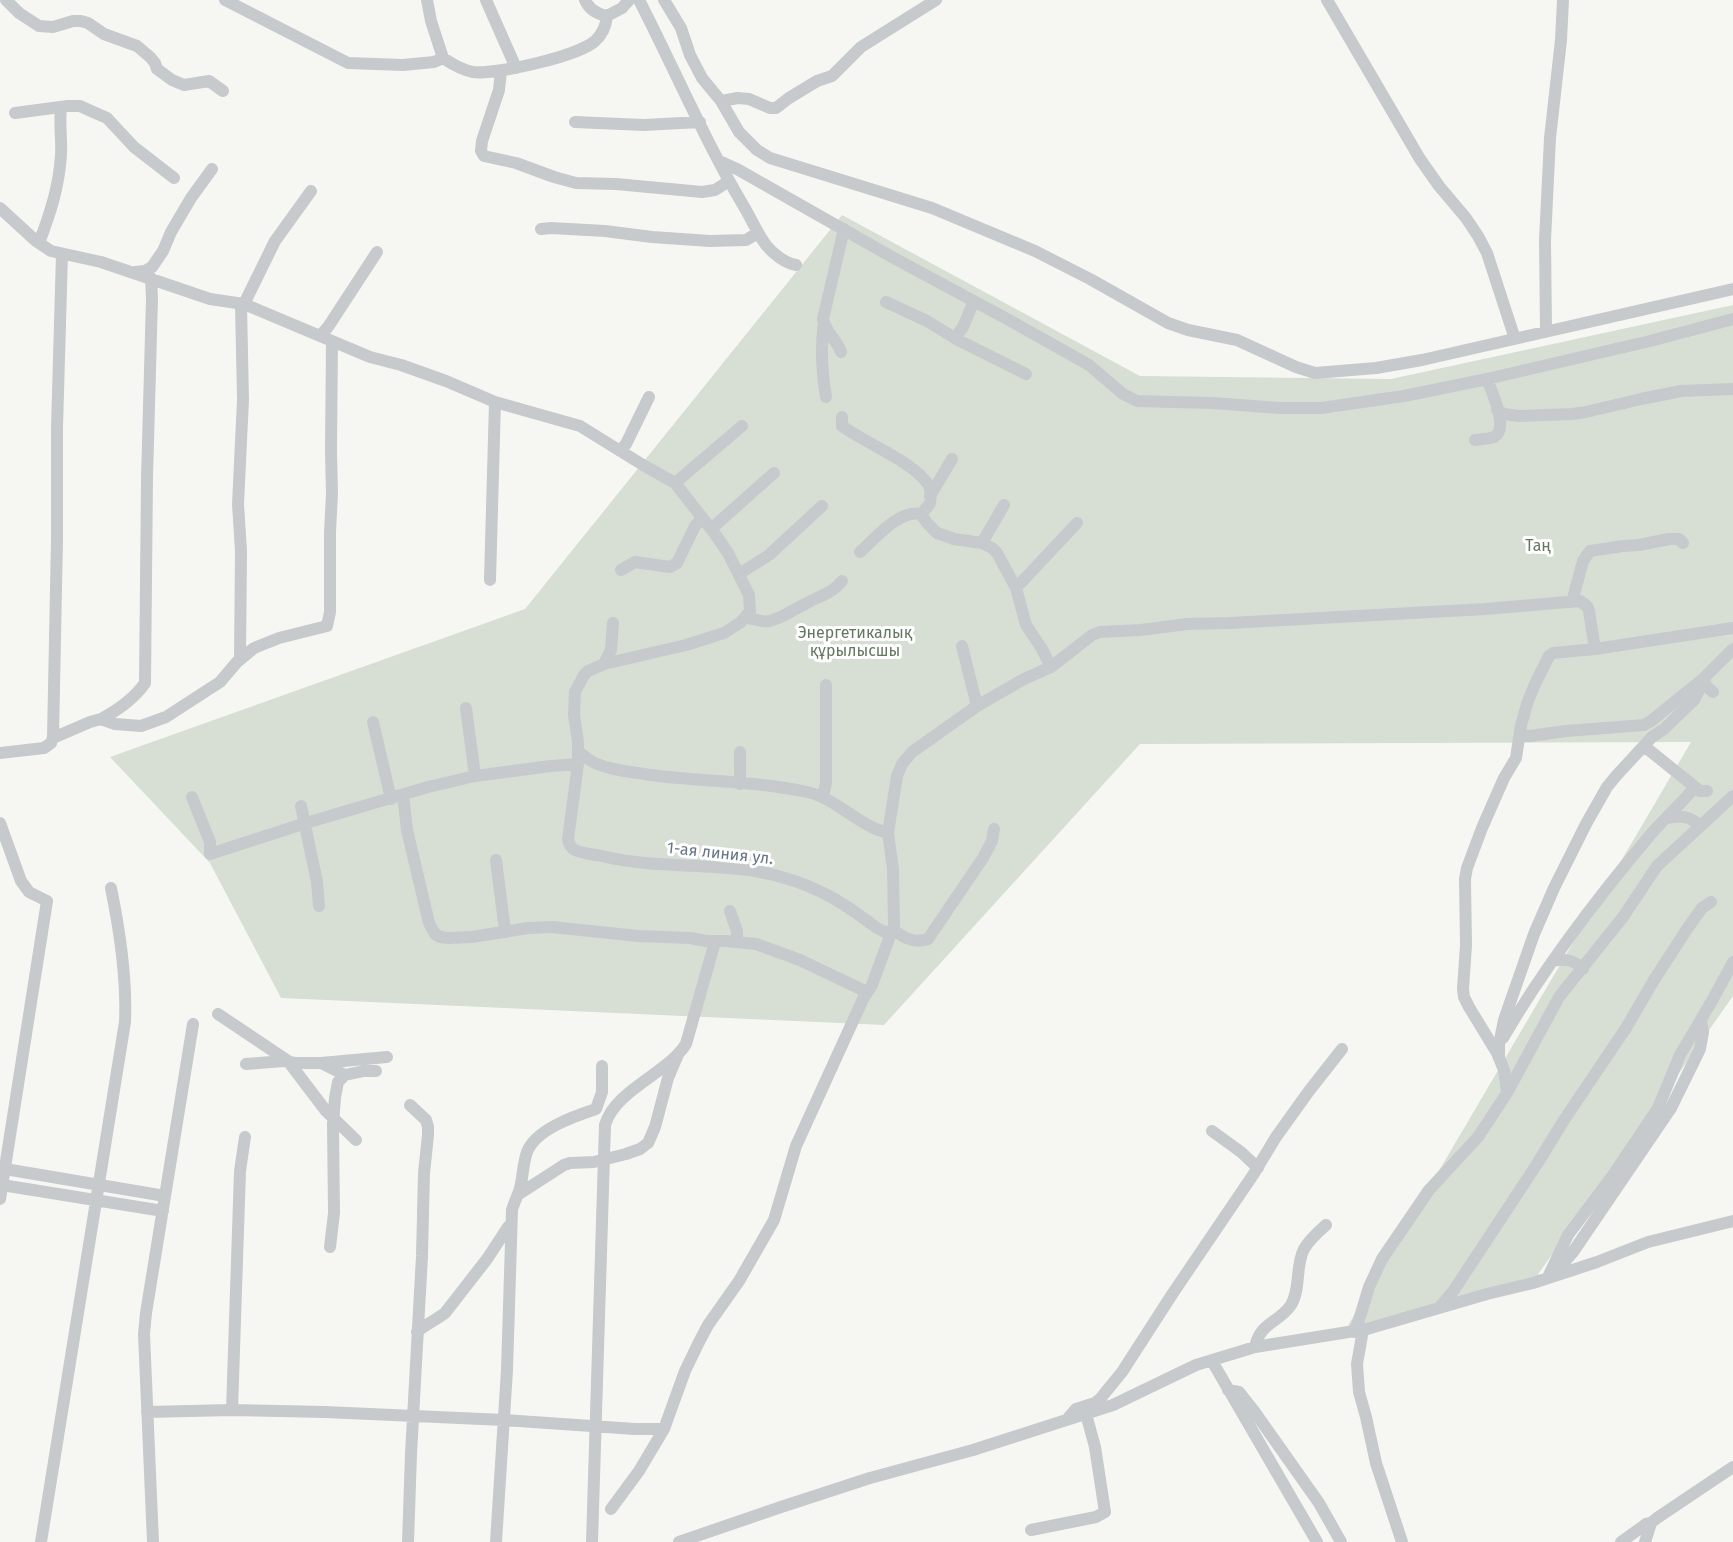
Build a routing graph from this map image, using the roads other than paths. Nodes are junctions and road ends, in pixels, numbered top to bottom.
1 (6, 0) edge
2 (225, 0) edge
3 (427, 0) edge
4 (486, 0) edge
5 (585, 0) edge
6 (629, 0) edge
7 (639, 0) edge
8 (664, 0) edge
9 (936, 0) edge
10 (1327, 0) edge
11 (1563, 0) edge
12 (607, 16) junction
13 (443, 58) junction
14 (516, 68) junction
15 (501, 71) junction
16 (223, 91) dead end
17 (721, 101) junction
18 (61, 108) junction
19 (15, 113) dead end
20 (575, 122) dead end
21 (700, 122) junction
22 (718, 161) junction
23 (212, 169) dead end
24 (174, 177) dead end
25 (729, 181) junction
26 (311, 191) dead end
27 (0, 208) edge
28 (541, 229) dead end
29 (843, 230) junction
30 (758, 233) junction
31 (39, 243) junction
32 (377, 252) dead end
33 (62, 254) junction
34 (796, 265) dead end
35 (133, 272) junction
36 (151, 278) junction
37 (1733, 289) edge
38 (974, 301) junction
39 (886, 302) dead end
40 (242, 304) junction
41 (1733, 319) edge
42 (824, 323) junction
43 (1546, 332) junction
44 (320, 336) junction
45 (955, 338) junction
46 (1515, 339) junction
47 (332, 341) junction
48 (841, 352) dead end
49 (1026, 374) dead end
50 (1487, 379) junction
51 (1733, 389) edge
52 (826, 397) dead end
53 (649, 398) dead end
54 (495, 402) junction
55 (1497, 410) junction
56 (842, 417) dead end
57 (742, 426) dead end
58 (1475, 440) dead end
59 (620, 451) junction
60 (952, 459) dead end
61 (774, 473) dead end
62 (675, 483) junction
63 (930, 496) junction
64 (1004, 505) dead end
65 (822, 506) dead end
66 (921, 514) junction
67 (702, 518) junction
68 (1077, 523) dead end
69 (711, 529) junction
70 (982, 543) junction
71 (1683, 543) dead end
72 (860, 552) dead end
73 (621, 570) dead end
74 (740, 574) junction
75 (490, 580) dead end
76 (842, 581) dead end
77 (1016, 588) junction
78 (1572, 602) junction
79 (746, 618) junction
80 (613, 623) dead end
81 (1733, 628) edge
82 (962, 646) dead end
83 (1595, 649) junction
84 (1733, 649) edge
85 (240, 659) junction
86 (604, 664) junction
87 (1051, 667) junction
88 (1703, 679) junction
89 (826, 686) dead end
90 (1713, 692) dead end
91 (977, 706) junction
92 (466, 708) dead end
93 (101, 720) junction
94 (373, 722) dead end
95 (1520, 735) junction
96 (53, 738) junction
97 (1644, 746) junction
98 (740, 752) dead end
99 (0, 753) edge
100 (578, 758) junction
101 (475, 776) junction
102 (740, 784) junction
103 (403, 795) junction
104 (823, 796) junction
105 (1733, 796) edge
106 (192, 797) dead end
107 (390, 800) junction
108 (301, 806) dead end
109 (1667, 818) junction
110 (0, 823) edge
111 (306, 823) junction
112 (1700, 826) junction
113 (994, 829) dead end
114 (888, 833) junction
115 (496, 860) dead end
116 (111, 888) dead end
117 (1711, 902) dead end
118 (319, 906) dead end
119 (730, 911) dead end
120 (505, 931) junction
121 (893, 931) junction
122 (715, 942) junction
123 (737, 942) junction
124 (1553, 961) junction
125 (1733, 962) edge
126 (1583, 969) junction
127 (867, 992) junction
128 (218, 1014) dead end
129 (1701, 1021) junction
130 (193, 1024) dead end
131 (1342, 1049) dead end
132 (1499, 1051) junction
133 (679, 1054) junction
134 (387, 1057) dead end
135 (288, 1062) junction
136 (321, 1063) junction
137 (246, 1064) dead end
138 (602, 1066) dead end
139 (375, 1071) dead end
140 (345, 1075) junction
141 (1507, 1093) junction
142 (410, 1105) dead end
143 (1667, 1114) junction
144 (333, 1119) junction
145 (1650, 1120) junction
146 (1212, 1131) dead end
147 (245, 1137) dead end
148 (356, 1140) dead end
149 (605, 1159) junction
150 (1257, 1168) junction
151 (3, 1177) edge
152 (98, 1185) junction
153 (519, 1194) junction
154 (165, 1196) junction
155 (0, 1199) edge
156 (96, 1201) junction
157 (163, 1211) junction
158 (1733, 1221) edge
159 (511, 1224) junction
160 (1326, 1225) dead end
161 (330, 1246) dead end
162 (1550, 1276) junction
163 (1440, 1308) junction
164 (1358, 1331) junction
165 (417, 1332) junction
166 (1255, 1347) junction
167 (1212, 1361) junction
168 (1228, 1390) junction
169 (232, 1410) junction
170 (147, 1412) junction
171 (1086, 1414) junction
172 (413, 1417) junction
173 (1067, 1419) junction
174 (504, 1420) junction
175 (596, 1426) junction
176 (664, 1429) junction
177 (1733, 1467) edge
178 (611, 1509) dead end
179 (1651, 1523) junction
180 (1031, 1530) dead end
181 (41, 1542) edge
182 (153, 1542) edge
183 (408, 1542) edge
184 (496, 1542) edge
185 (592, 1542) edge
186 (679, 1542) edge
187 (1317, 1542) edge
188 (1341, 1542) edge
189 (1402, 1542) edge
190 (1621, 1542) edge
191 (1645, 1542) edge

1 - 16 street
2 - 13 street
3 - 13 street
4 - 14 street
5 - 12 street
6 - 12 street
7 - 21 street
8 - 17 street
9 - 17 street
10 - 46 street
11 - 43 street
12 - 14 street
13 - 15 street
14 - 15 street
15 - 25 street
17 - 46 street
18 - 19 street
18 - 24 street
18 - 31 street
20 - 21 street
21 - 22 street
22 - 25 street
22 - 29 street
23 - 35 street
25 - 30 street
26 - 40 street
27 - 31 street
28 - 30 street
29 - 38 street
29 - 42 street
30 - 34 street
31 - 33 street
32 - 44 street
33 - 35 street
33 - 96 street
35 - 36 street
36 - 40 street
36 - 93 street
37 - 43 street
38 - 45 street
38 - 50 street
39 - 45 street
40 - 44 street
40 - 85 street
41 - 50 street
42 - 48 street
42 - 52 street
43 - 46 street
44 - 47 street
45 - 49 street
47 - 54 street
47 - 85 street
50 - 55 street
51 - 55 street
53 - 59 street
54 - 59 street
54 - 75 street
55 - 58 street
56 - 63 street
57 - 62 street
59 - 62 street
60 - 63 street
61 - 69 street
62 - 67 street
63 - 66 street
64 - 70 street
65 - 74 street
66 - 70 street
66 - 72 street
67 - 69 street
67 - 73 street
68 - 77 street
69 - 74 street
70 - 77 street
71 - 78 street
74 - 79 street
76 - 79 street
77 - 87 street
78 - 83 street
78 - 87 street
79 - 86 street
80 - 86 street
81 - 83 street
82 - 91 street
83 - 95 street
84 - 88 street
85 - 93 street
86 - 100 street
87 - 91 street
88 - 90 street
88 - 95 street
88 - 97 street
89 - 104 street
91 - 114 street
92 - 101 street
93 - 96 street
94 - 107 street
95 - 132 street
96 - 99 street
97 - 109 street
97 - 132 street
98 - 102 street
100 - 101 street
100 - 102 street
100 - 121 street, 1-ая линия ул.
101 - 103 street
102 - 104 street
103 - 107 street
103 - 120 street
104 - 114 street
105 - 112 street
106 - 111 street
107 - 111 street
108 - 111 street
109 - 112 street
109 - 124 street
110 - 151 street
111 - 118 street
112 - 126 street
113 - 121 street, 1-ая линия ул.
114 - 121 street
115 - 120 street
116 - 152 street
117 - 163 street
119 - 123 street
120 - 122 street
121 - 127 street
122 - 123 street
122 - 133 street
123 - 127 street
124 - 126 street
124 - 132 street
125 - 129 street
126 - 141 street
127 - 176 street
128 - 135 street
129 - 143 street
129 - 145 street
130 - 154 street
131 - 150 street
132 - 141 street
133 - 149 street
133 - 149 street
134 - 136 street
135 - 136 street
135 - 137 street
135 - 144 street
136 - 140 street
138 - 153 street
139 - 140 street
140 - 144 street
141 - 164 street
142 - 165 street
143 - 145 street
143 - 162 street
144 - 148 street
144 - 161 street
145 - 162 street
146 - 150 street
147 - 169 street
149 - 153 street
149 - 175 street
150 - 173 street
151 - 152 street
151 - 155 street
151 - 156 street
152 - 154 street
152 - 156 street
153 - 159 street
154 - 157 street
156 - 157 street
156 - 181 street
157 - 170 street
158 - 162 street
159 - 165 street
159 - 174 street
160 - 166 street
162 - 163 street
163 - 164 street
164 - 166 street
164 - 189 street
165 - 172 street
166 - 167 street
167 - 168 street
167 - 171 street
168 - 187 street
168 - 188 street
169 - 170 street
169 - 172 street
170 - 182 street
171 - 173 street
171 - 180 street
172 - 174 street
172 - 183 street
173 - 186 street
174 - 175 street
174 - 184 street
175 - 176 street
175 - 185 street
176 - 178 street
177 - 179 street
179 - 190 street
179 - 191 street

